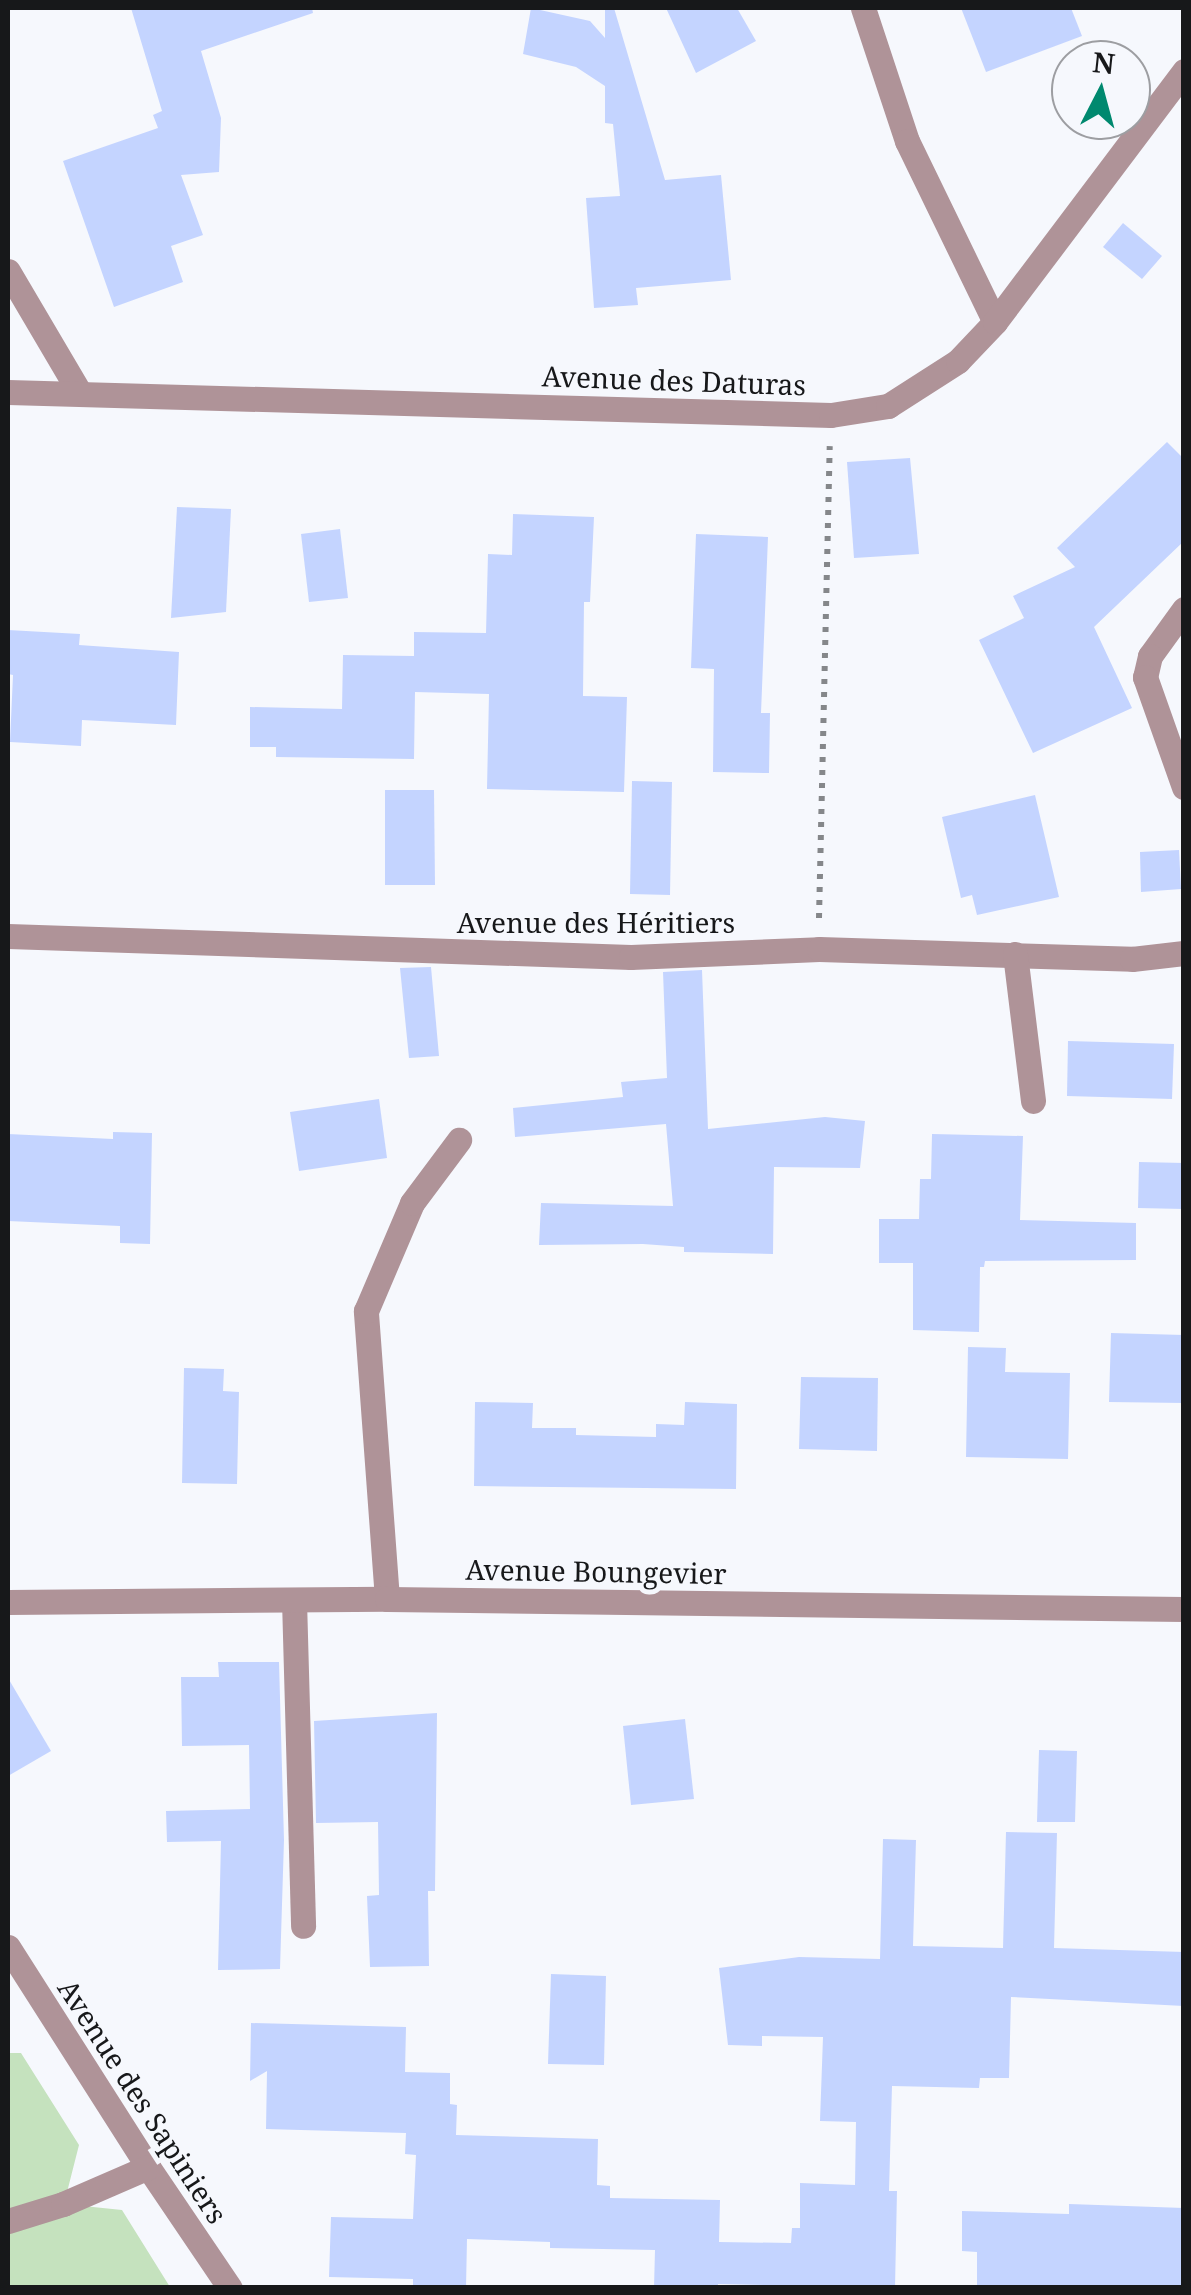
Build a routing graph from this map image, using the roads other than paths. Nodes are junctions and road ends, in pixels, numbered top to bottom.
1 (863, 8) edge
2 (1184, 71) edge
3 (8, 270) edge
4 (995, 322) junction
5 (8, 392) edge
6 (80, 393) junction
7 (1184, 609) edge
8 (1184, 787) edge
9 (8, 936) edge
10 (1184, 953) edge
11 (1015, 954) junction
12 (1033, 1101) dead end
13 (460, 1140) dead end
14 (388, 1598) junction
15 (294, 1600) junction
16 (8, 1602) edge
17 (1184, 1609) edge
18 (303, 1926) dead end
19 (8, 1946) edge
20 (148, 2167) junction
21 (8, 2221) edge
22 (230, 2288) edge

1 - 4 street
2 - 4 street, Avenue des Daturas
3 - 6 street
4 - 6 street, Avenue des Daturas
5 - 6 street, Avenue des Daturas
7 - 8 street
9 - 11 street, Avenue des Héritiers
10 - 11 street, Avenue des Héritiers
11 - 12 street
13 - 14 street
14 - 15 street, Avenue Boungevier
14 - 17 street, Avenue Boungevier
15 - 16 street, Avenue Boungevier
15 - 18 street
19 - 20 street, Avenue des Sapiniers
20 - 21 street
20 - 22 street, Avenue des Sapiniers

